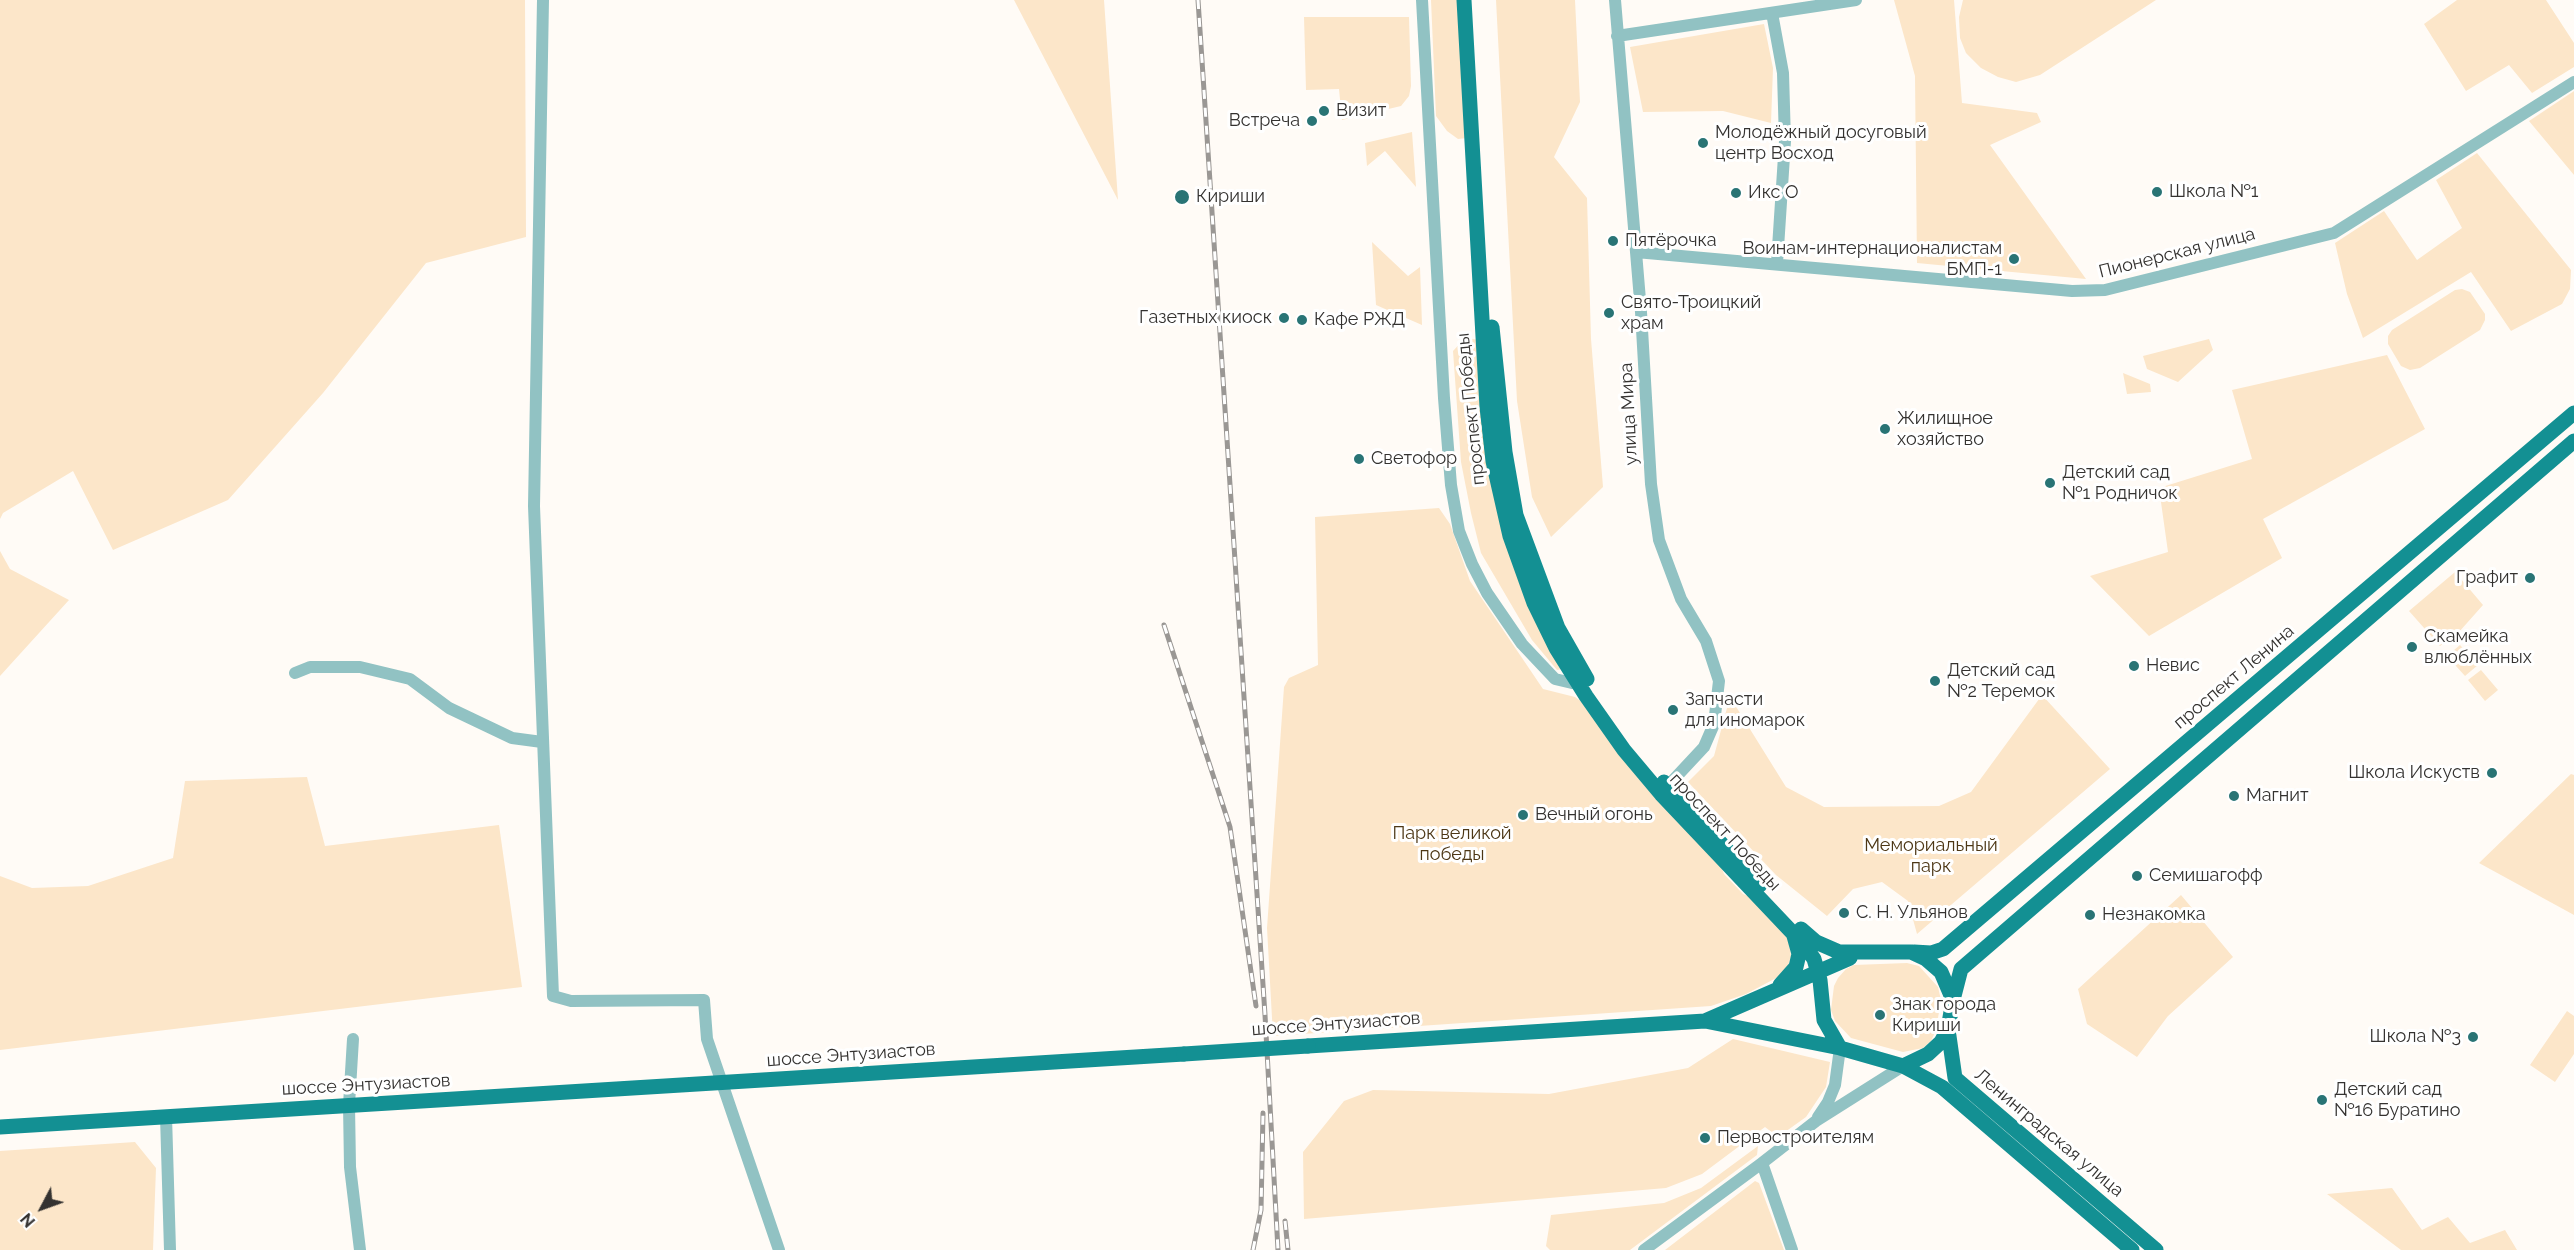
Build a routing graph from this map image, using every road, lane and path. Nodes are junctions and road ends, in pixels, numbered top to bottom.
1 (543, 0) edge
2 (1422, 0) edge
3 (1464, 0) edge
4 (1474, 0) edge
5 (1615, 0) edge
6 (1856, 0) edge
7 (1772, 13) junction
8 (1617, 36) junction
9 (2574, 82) edge
10 (1636, 252) junction
11 (1777, 263) junction
12 (2574, 413) edge
13 (2574, 441) edge
14 (295, 673) dead end
15 (1576, 681) junction
16 (542, 742) junction
17 (1664, 790) junction
18 (1796, 930) junction
19 (1873, 951) junction
20 (1911, 952) junction
21 (1850, 958) junction
22 (1818, 973) junction
23 (1773, 991) junction
24 (1823, 992) junction
25 (1953, 1000) junction
26 (1705, 1021) junction
27 (1948, 1029) junction
28 (353, 1040) dead end
29 (1840, 1048) junction
30 (1903, 1066) junction
31 (723, 1082) junction
32 (349, 1105) junction
33 (166, 1116) junction
34 (1816, 1121) junction
35 (0, 1127) edge
36 (1762, 1162) junction
37 (170, 1250) edge
38 (360, 1250) edge
39 (779, 1250) edge
40 (1644, 1250) edge
41 (1792, 1250) edge
42 (2132, 1250) edge
43 (2156, 1250) edge

1 - 16 street
2 - 15 street
3 - 15 main road, проспект Победы
4 - 17 main road, проспект Победы
5 - 8 street, улица Мира
6 - 7 street
7 - 8 street
7 - 11 street
8 - 10 street, улица Мира
9 - 11 street, Пионерская улица
10 - 11 street, Пионерская улица
10 - 17 street, улица Мира
12 - 20 main road, проспект Ленина
13 - 25 main road
14 - 16 street
15 - 17 main road, проспект Победы
16 - 31 street
17 - 18 main road, проспект Победы
18 - 19 main road
18 - 22 main road
18 - 23 main road
19 - 20 main road
19 - 21 main road
20 - 25 main road
21 - 22 main road
21 - 24 main road
22 - 23 main road
22 - 24 main road
23 - 26 main road
24 - 29 main road
25 - 27 main road
26 - 29 main road
26 - 31 main road, шоссе Энтузиастов, bridge
27 - 30 main road
27 - 43 main road, Ленинградская улица
28 - 32 street
29 - 30 main road
29 - 34 street
30 - 34 street
30 - 42 main road, Ленинградская улица
31 - 32 main road, шоссе Энтузиастов
31 - 39 street
32 - 33 main road, шоссе Энтузиастов
32 - 38 street
33 - 35 main road, шоссе Энтузиастов
33 - 37 street
34 - 36 street
36 - 40 street
36 - 41 street

